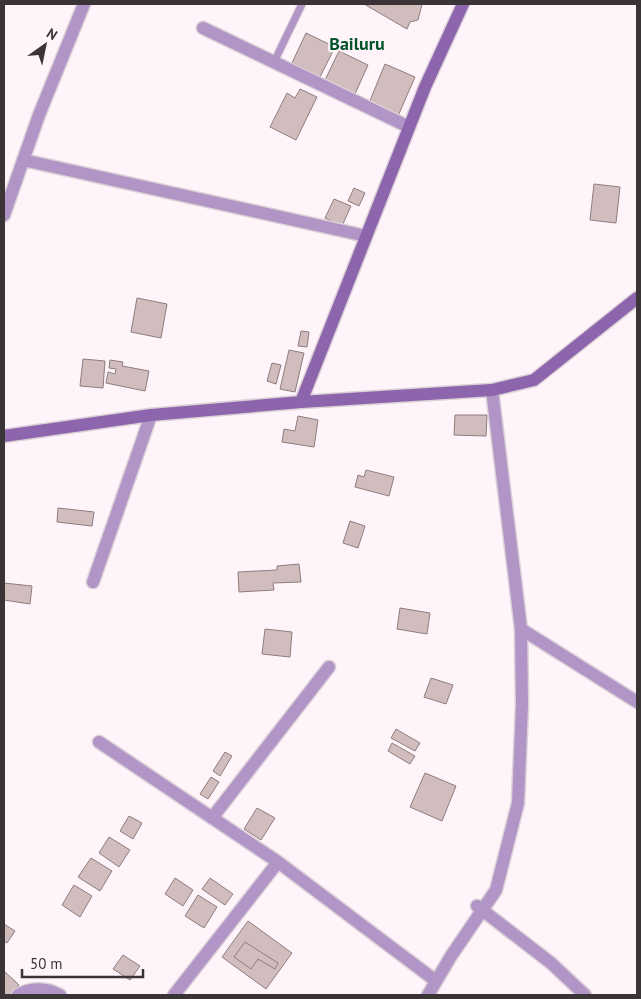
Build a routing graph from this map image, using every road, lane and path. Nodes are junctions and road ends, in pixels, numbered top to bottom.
1 (84, 4) edge
2 (302, 4) edge
3 (463, 4) edge
4 (203, 28) dead end
5 (274, 62) junction
6 (410, 127) junction
7 (23, 160) junction
8 (4, 215) edge
9 (366, 236) junction
10 (637, 298) edge
11 (492, 390) junction
12 (301, 402) junction
13 (152, 415) junction
14 (4, 436) edge
15 (93, 582) dead end
16 (521, 629) junction
17 (329, 667) dead end
18 (637, 702) edge
19 (99, 742) dead end
20 (212, 818) junction
21 (278, 862) junction
22 (480, 908) junction
23 (436, 981) junction
24 (18, 995) edge
25 (60, 995) edge
26 (174, 995) edge
27 (428, 995) edge
28 (585, 995) edge

1 - 7 street
2 - 5 lane
3 - 6 main road
4 - 5 street
5 - 6 street
6 - 9 main road
7 - 8 street
7 - 9 street
9 - 12 main road
10 - 11 main road
11 - 12 main road
11 - 16 street
12 - 13 main road
13 - 14 main road
13 - 15 street
16 - 18 street
16 - 22 street
17 - 20 street
19 - 20 street
20 - 21 street
21 - 23 street
21 - 26 street
22 - 23 street
22 - 28 street
23 - 27 street
24 - 25 street

